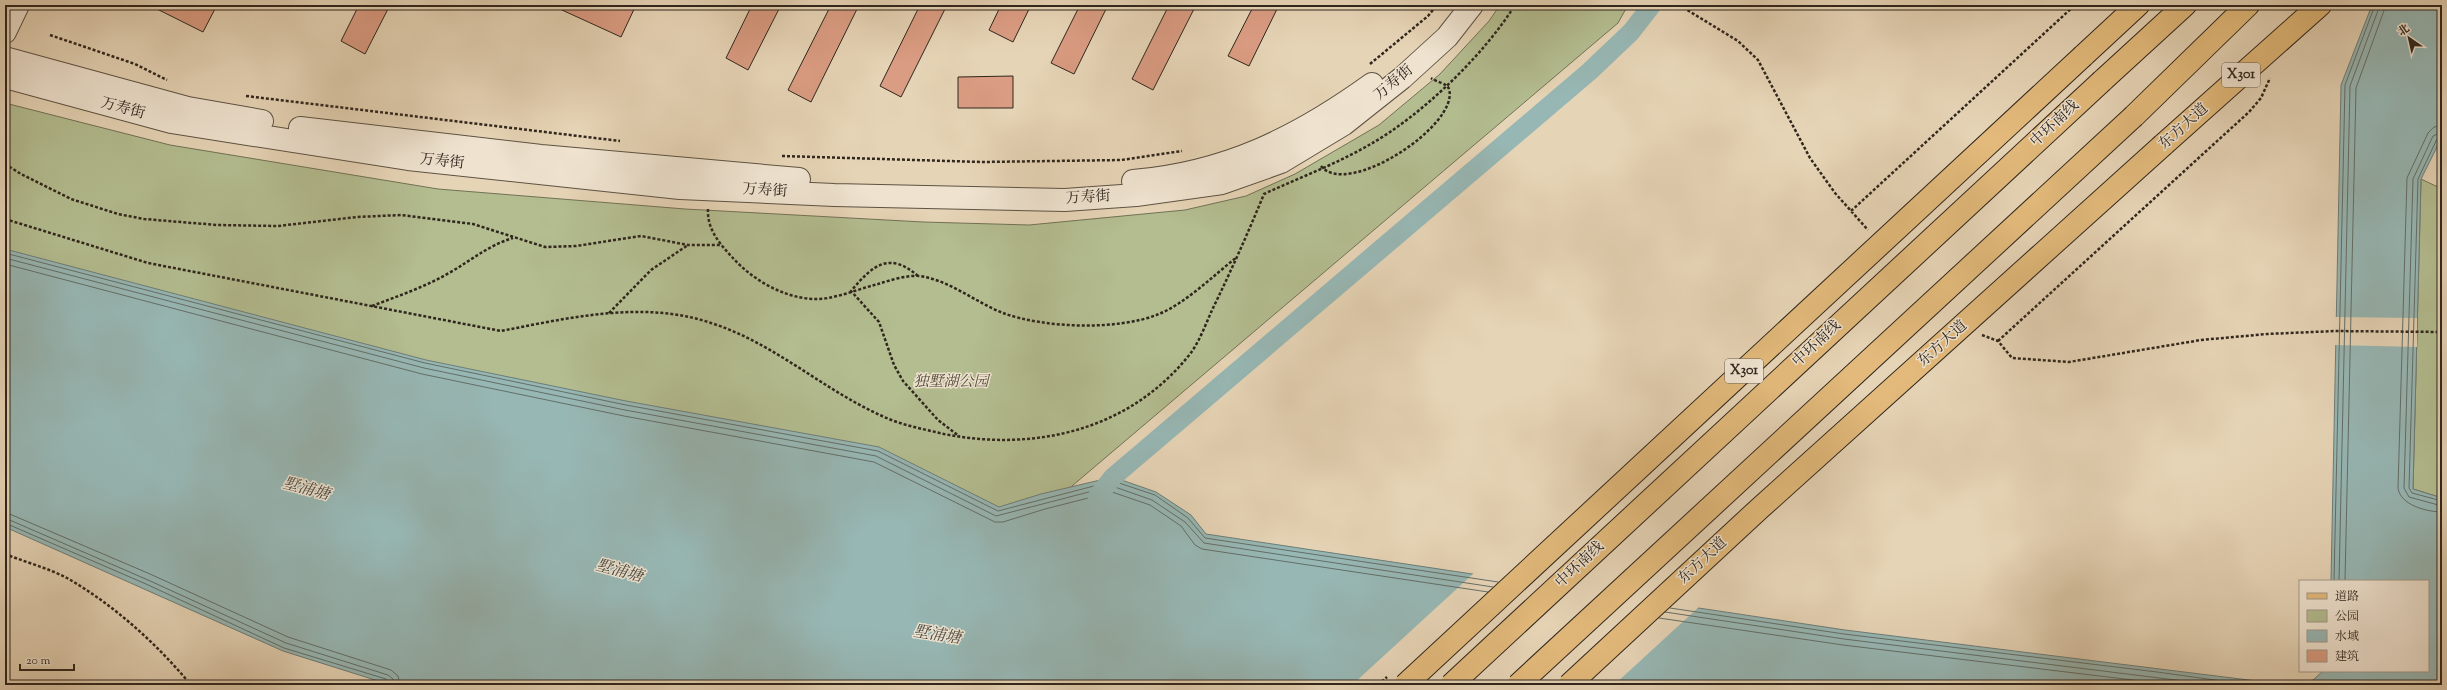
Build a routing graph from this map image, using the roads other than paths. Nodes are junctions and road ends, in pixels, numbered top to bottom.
1 (18, 5) edge
2 (1454, 5) edge
3 (1472, 5) edge
4 (2138, 5) edge
5 (2185, 5) edge
6 (2248, 5) edge
7 (2320, 5) edge
8 (5, 32) edge
9 (5, 58) edge
10 (5, 77) edge
11 (1405, 685) edge
12 (1451, 685) edge
13 (1518, 685) edge
14 (1569, 685) edge

1 - 8 street
2 - 9 street, 万寿街
3 - 10 street, 万寿街
4 - 11 main road, X301, bridge
5 - 12 main road, 中环南线, bridge
6 - 13 main road, bridge
7 - 14 main road, 东方大道 / X301, bridge

